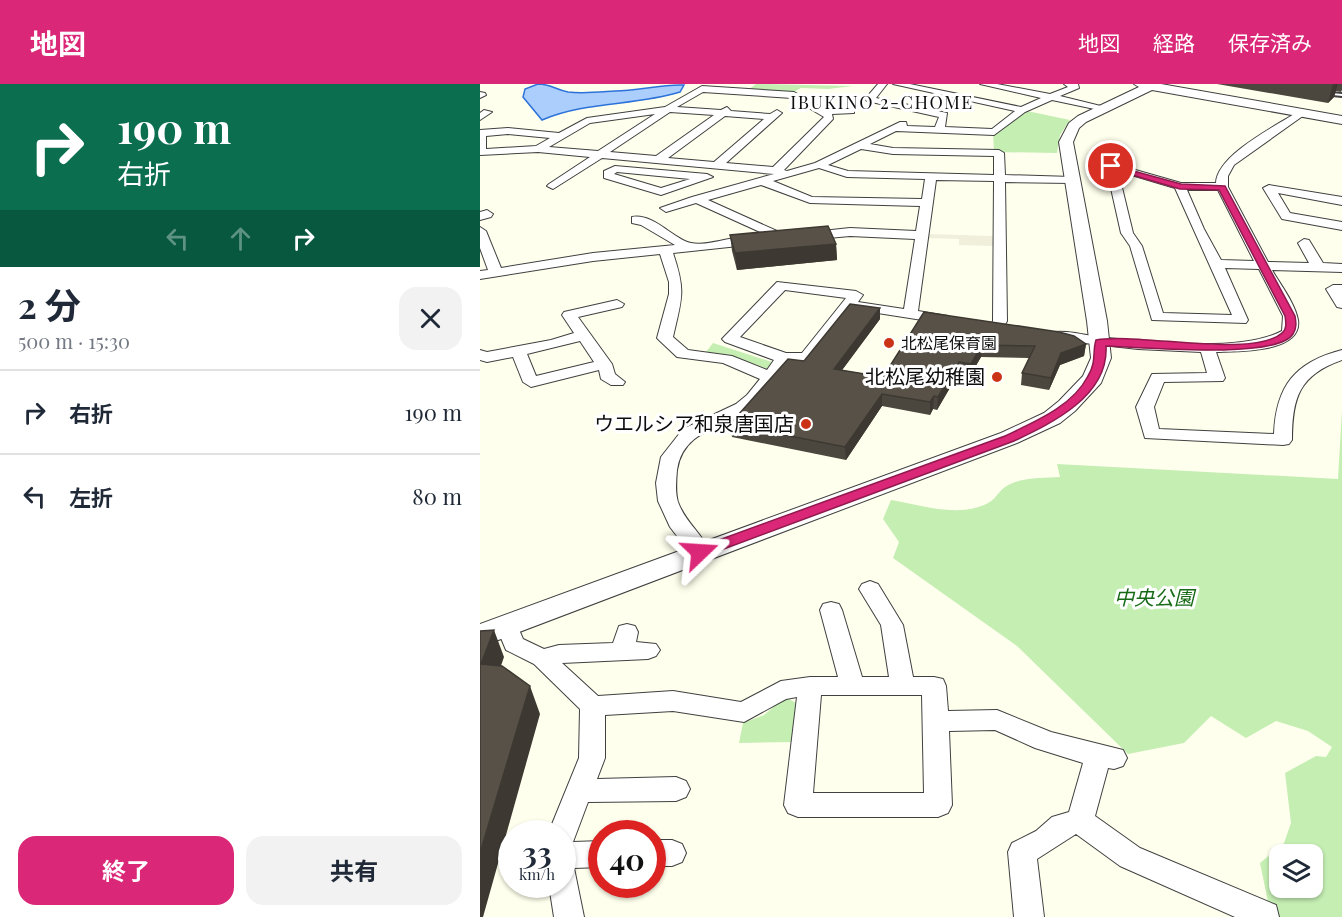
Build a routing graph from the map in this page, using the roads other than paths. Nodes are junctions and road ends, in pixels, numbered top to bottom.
1 (883, 84) edge
2 (897, 84) edge
3 (984, 84) edge
4 (1068, 84) edge
5 (1153, 84) edge
6 (746, 92) edge
7 (1314, 92) dead end
8 (1342, 95) edge
9 (798, 97) junction
10 (1050, 97) junction
11 (732, 106) dead end
12 (1104, 108) junction
13 (668, 109) junction
14 (1022, 110) junction
15 (851, 111) dead end
16 (822, 112) junction
17 (722, 113) junction
18 (1302, 113) junction
19 (1342, 116) edge
20 (773, 117) junction
21 (1342, 120) edge
22 (939, 130) junction
23 (561, 136) junction
24 (861, 146) junction
25 (538, 149) junction
26 (481, 152) edge
27 (599, 154) junction
28 (659, 159) junction
29 (693, 163) junction
30 (717, 165) junction
31 (819, 165) junction
32 (776, 171) junction
33 (665, 173) junction
34 (788, 174) junction
35 (931, 176) junction
36 (1000, 178) junction
37 (1072, 180) junction
38 (762, 182) junction
39 (638, 185) junction
40 (553, 186) dead end
41 (1180, 186) junction
42 (1222, 187) junction
43 (696, 199) junction
44 (1342, 201) edge
45 (926, 203) junction
46 (666, 207) dead end
47 (636, 220) dead end
48 (1342, 226) edge
49 (480, 231) edge
50 (921, 235) junction
51 (782, 238) junction
52 (685, 249) junction
53 (666, 251) junction
54 (1332, 256) dead end
55 (1218, 264) junction
56 (1262, 266) junction
57 (1318, 267) junction
58 (1342, 268) edge
59 (496, 272) junction
60 (480, 275) edge
61 (1342, 289) edge
62 (1342, 304) edge
63 (849, 305) junction
64 (608, 309) dead end
65 (910, 314) junction
66 (964, 322) edge
67 (997, 327) edge
68 (1040, 334) edge
69 (583, 335) junction
70 (1100, 342) junction
71 (1207, 347) junction
72 (518, 351) junction
73 (480, 355) edge
74 (1342, 355) edge
75 (784, 358) junction
76 (604, 364) junction
77 (770, 377) junction
78 (617, 382) dead end
79 (700, 552) junction
80 (870, 590) dead end
81 (831, 610) dead end
82 (507, 626) junction
83 (480, 636) edge
84 (648, 650) dead end
85 (542, 658) junction
86 (810, 686) junction
87 (853, 686) junction
88 (903, 686) junction
89 (593, 706) junction
90 (936, 721) junction
91 (676, 789) dead end
92 (580, 791) junction
93 (568, 820) edge
94 (1080, 821) junction
95 (565, 898) edge
96 (1265, 915) dead end
97 (568, 917) edge
98 (1029, 917) edge

1 - 22 street
2 - 14 street
3 - 10 street
4 - 10 street
5 - 12 street
5 - 18 street
5 - 19 street
6 - 9 street
6 - 13 street
7 - 8 lane
9 - 16 street
9 - 20 street
10 - 12 street
10 - 14 street
11 - 17 street
12 - 37 street
13 - 17 street
13 - 23 street
13 - 27 street
14 - 22 street
15 - 16 street
16 - 32 street
17 - 20 street
17 - 28 street
18 - 21 street
18 - 42 street
20 - 30 street
22 - 24 street
23 - 25 street
23 - 26 street
24 - 31 street
24 - 36 street
25 - 26 street
25 - 27 street
27 - 28 street
27 - 40 street
28 - 29 street
29 - 30 street
29 - 33 street
30 - 32 street
31 - 34 street
31 - 35 street
32 - 34 street
33 - 39 street
33 - 39 street
33 - 39 street
34 - 38 street
35 - 36 street
35 - 45 street
36 - 37 street
36 - 67 street
37 - 70 street
38 - 43 street
38 - 45 street
41 - 42 street
41 - 55 street
41 - 55 street
42 - 56 street
43 - 46 street
43 - 51 street
44 - 48 street
45 - 50 street
47 - 52 street
49 - 59 street
50 - 51 street
50 - 65 street
51 - 52 street
52 - 53 street
53 - 59 street
53 - 77 street
54 - 57 street
55 - 56 street
56 - 57 street
56 - 71 street
57 - 58 street
59 - 60 street
61 - 62 street
63 - 65 street
63 - 75 street
63 - 75 street
64 - 69 street
65 - 66 street
68 - 70 street
69 - 72 street
69 - 76 street
70 - 71 street
70 - 79 street
71 - 74 street
72 - 73 street
72 - 76 street
75 - 77 street
76 - 78 street
77 - 79 street
79 - 82 street
80 - 88 street
81 - 87 street
82 - 83 street
82 - 85 street
84 - 85 street
85 - 89 street
86 - 87 street
86 - 89 street
86 - 90 street
87 - 88 street
88 - 90 street
89 - 92 street
90 - 94 street
91 - 92 street
92 - 93 street
94 - 96 street
94 - 98 street
95 - 97 street

